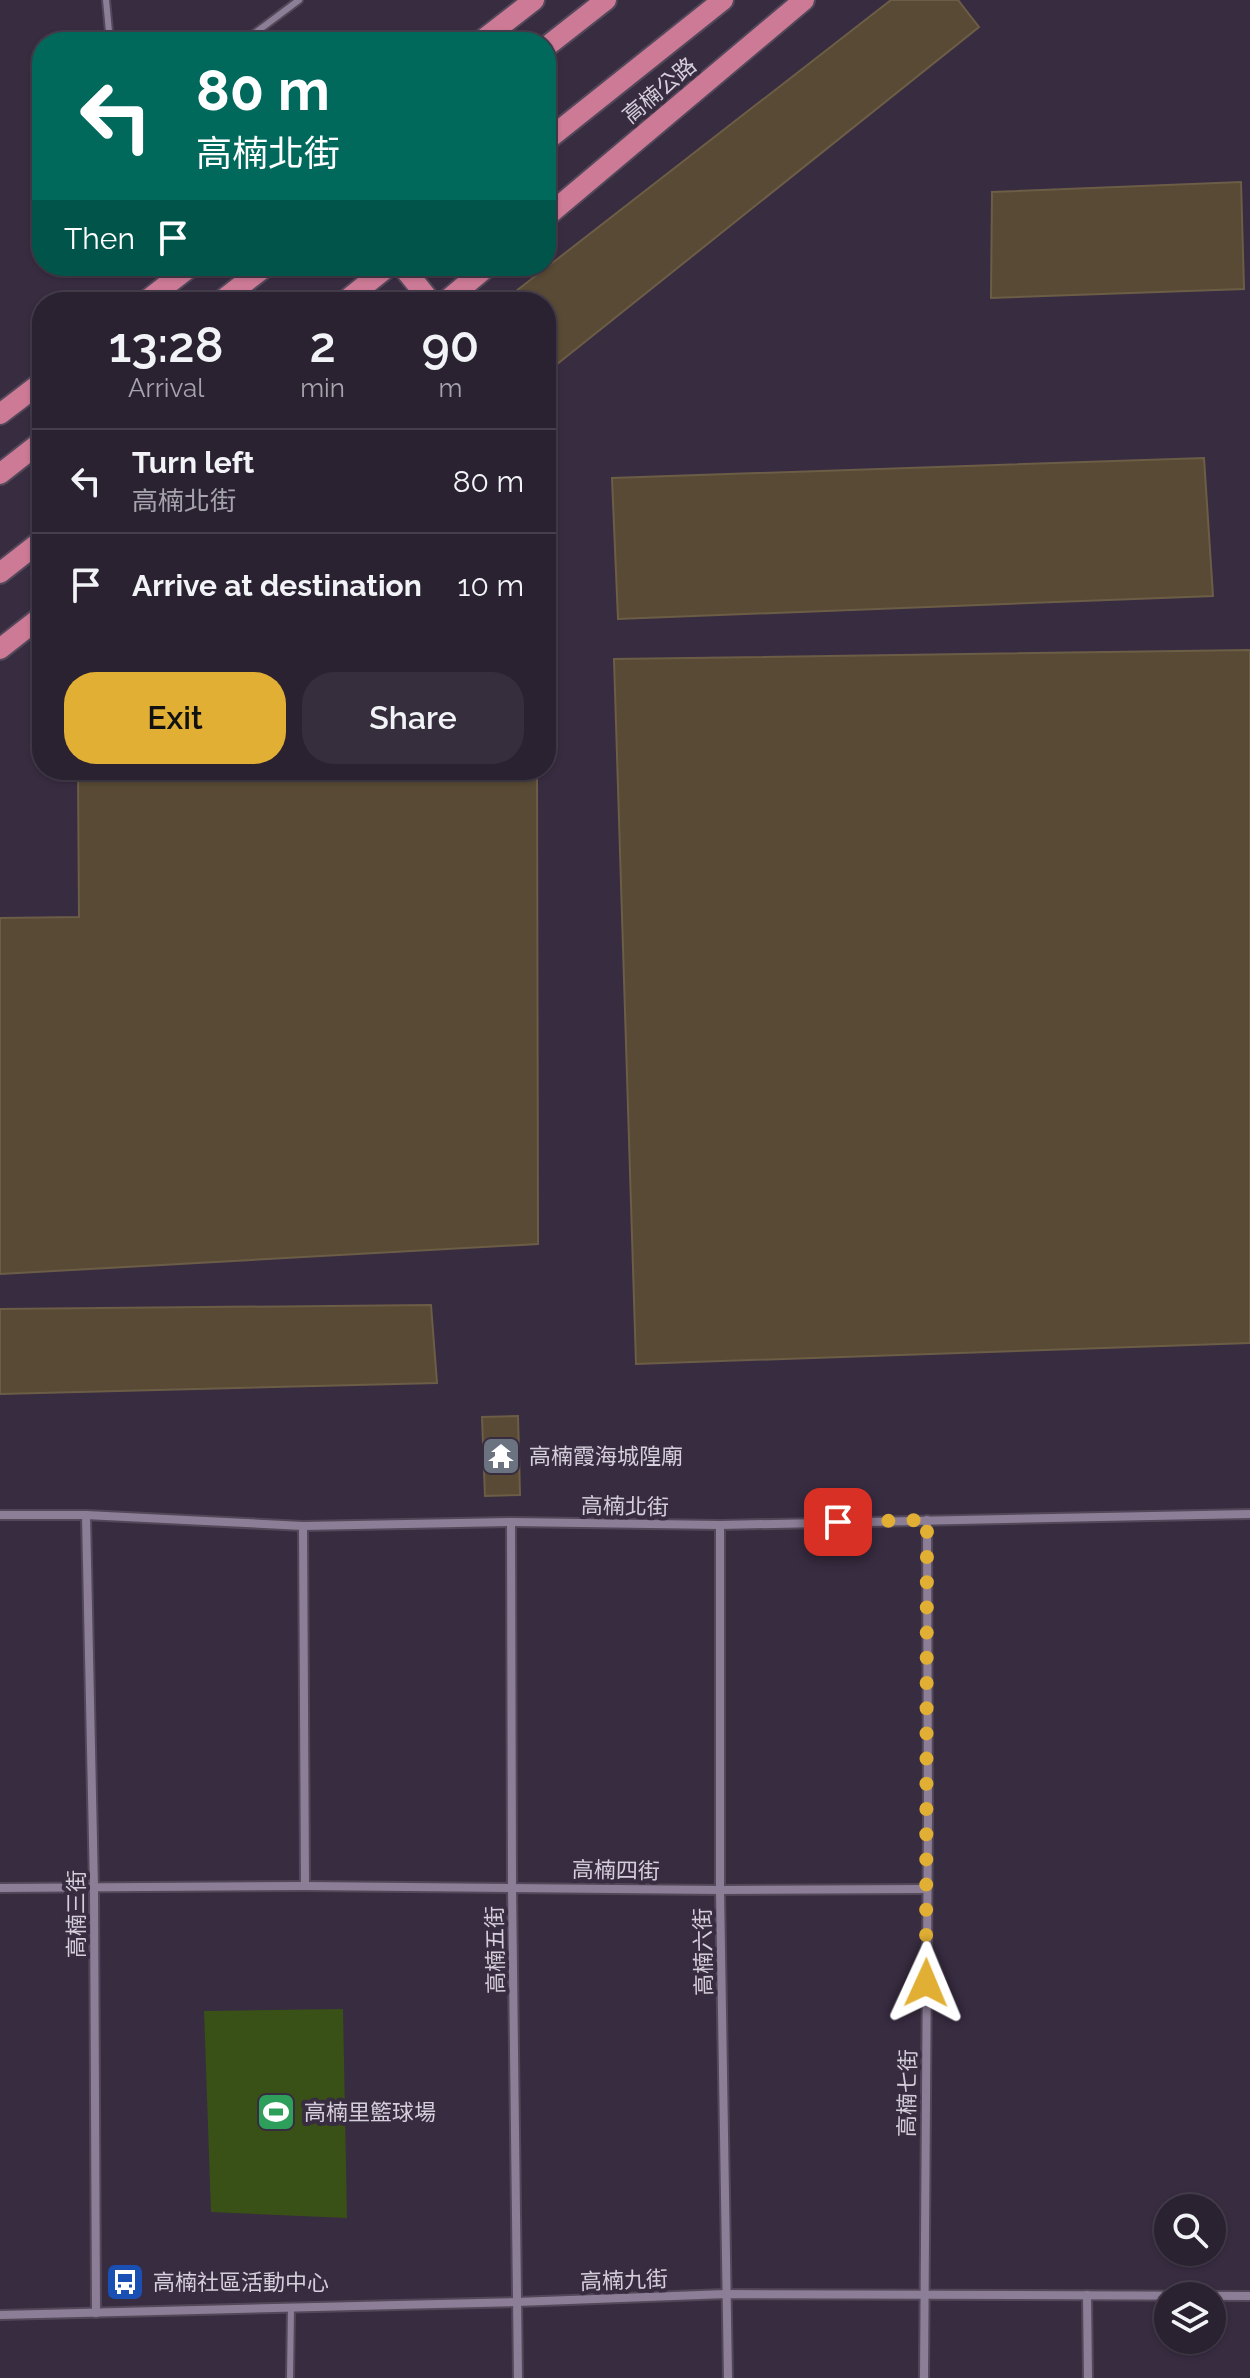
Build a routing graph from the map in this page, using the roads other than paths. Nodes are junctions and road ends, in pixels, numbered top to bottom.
1 (106, 0) edge
2 (299, 0) edge
3 (534, 0) edge
4 (606, 0) edge
5 (723, 0) edge
6 (804, 0) edge
7 (109, 32) edge
8 (256, 32) edge
9 (493, 32) edge
10 (556, 39) edge
11 (556, 133) edge
12 (556, 209) edge
13 (178, 276) edge
14 (253, 276) edge
15 (376, 276) edge
16 (410, 276) edge
17 (476, 276) edge
18 (158, 292) edge
19 (233, 292) edge
20 (356, 292) edge
21 (423, 292) edge
22 (457, 292) edge
23 (32, 390) edge
24 (0, 414) edge
25 (32, 449) edge
26 (0, 474) edge
27 (32, 548) edge
28 (0, 573) edge
29 (32, 624) edge
30 (0, 649) edge
31 (1250, 1514) edge
32 (0, 1515) edge
33 (86, 1515) junction
34 (927, 1520) junction
35 (511, 1522) junction
36 (720, 1525) junction
37 (303, 1526) junction
38 (305, 1886) junction
39 (512, 1887) junction
40 (0, 1888) edge
41 (94, 1888) junction
42 (927, 1889) junction
43 (720, 1890) junction
44 (726, 2294) junction
45 (1087, 2295) junction
46 (923, 2296) junction
47 (1250, 2296) edge
48 (517, 2302) junction
49 (291, 2308) junction
50 (96, 2313) junction
51 (0, 2315) edge
52 (290, 2378) edge
53 (518, 2378) edge
54 (728, 2378) edge
55 (924, 2378) edge
56 (1088, 2378) edge

1 - 7 lane
2 - 8 lane
3 - 9 main road
4 - 10 main road
5 - 11 main road, 高楠公路
6 - 12 main road, 高楠公路
13 - 18 main road
14 - 19 main road
15 - 20 main road
16 - 21 main road
17 - 22 main road
23 - 24 main road
25 - 26 main road
27 - 28 main road
29 - 30 main road
31 - 34 street, 高楠北街
32 - 33 street, 高楠北街
33 - 37 street, 高楠北街
33 - 41 street, 高楠三街
34 - 36 street, 高楠北街
34 - 42 street, 高楠七街
35 - 36 street, 高楠北街
35 - 37 street, 高楠北街
35 - 39 street, 高楠五街
36 - 43 street, 高楠六街
37 - 38 street
38 - 39 street, 高楠四街
38 - 41 street, 高楠四街
39 - 43 street, 高楠四街
39 - 48 street, 高楠五街
40 - 41 street, 高楠四街
41 - 50 street, 高楠三街
42 - 43 street, 高楠四街
42 - 46 street, 高楠七街
43 - 44 street, 高楠六街
44 - 46 street, 高楠九街
44 - 48 street, 高楠九街
44 - 54 street, 高楠六街
45 - 46 street, 高楠九街
45 - 47 street, 高楠九街
45 - 56 street
46 - 55 street, 高楠七街
48 - 49 street, 高楠九街
48 - 53 street, 高楠五街
49 - 50 street, 高楠九街
49 - 52 lane
50 - 51 street, 高楠九街

